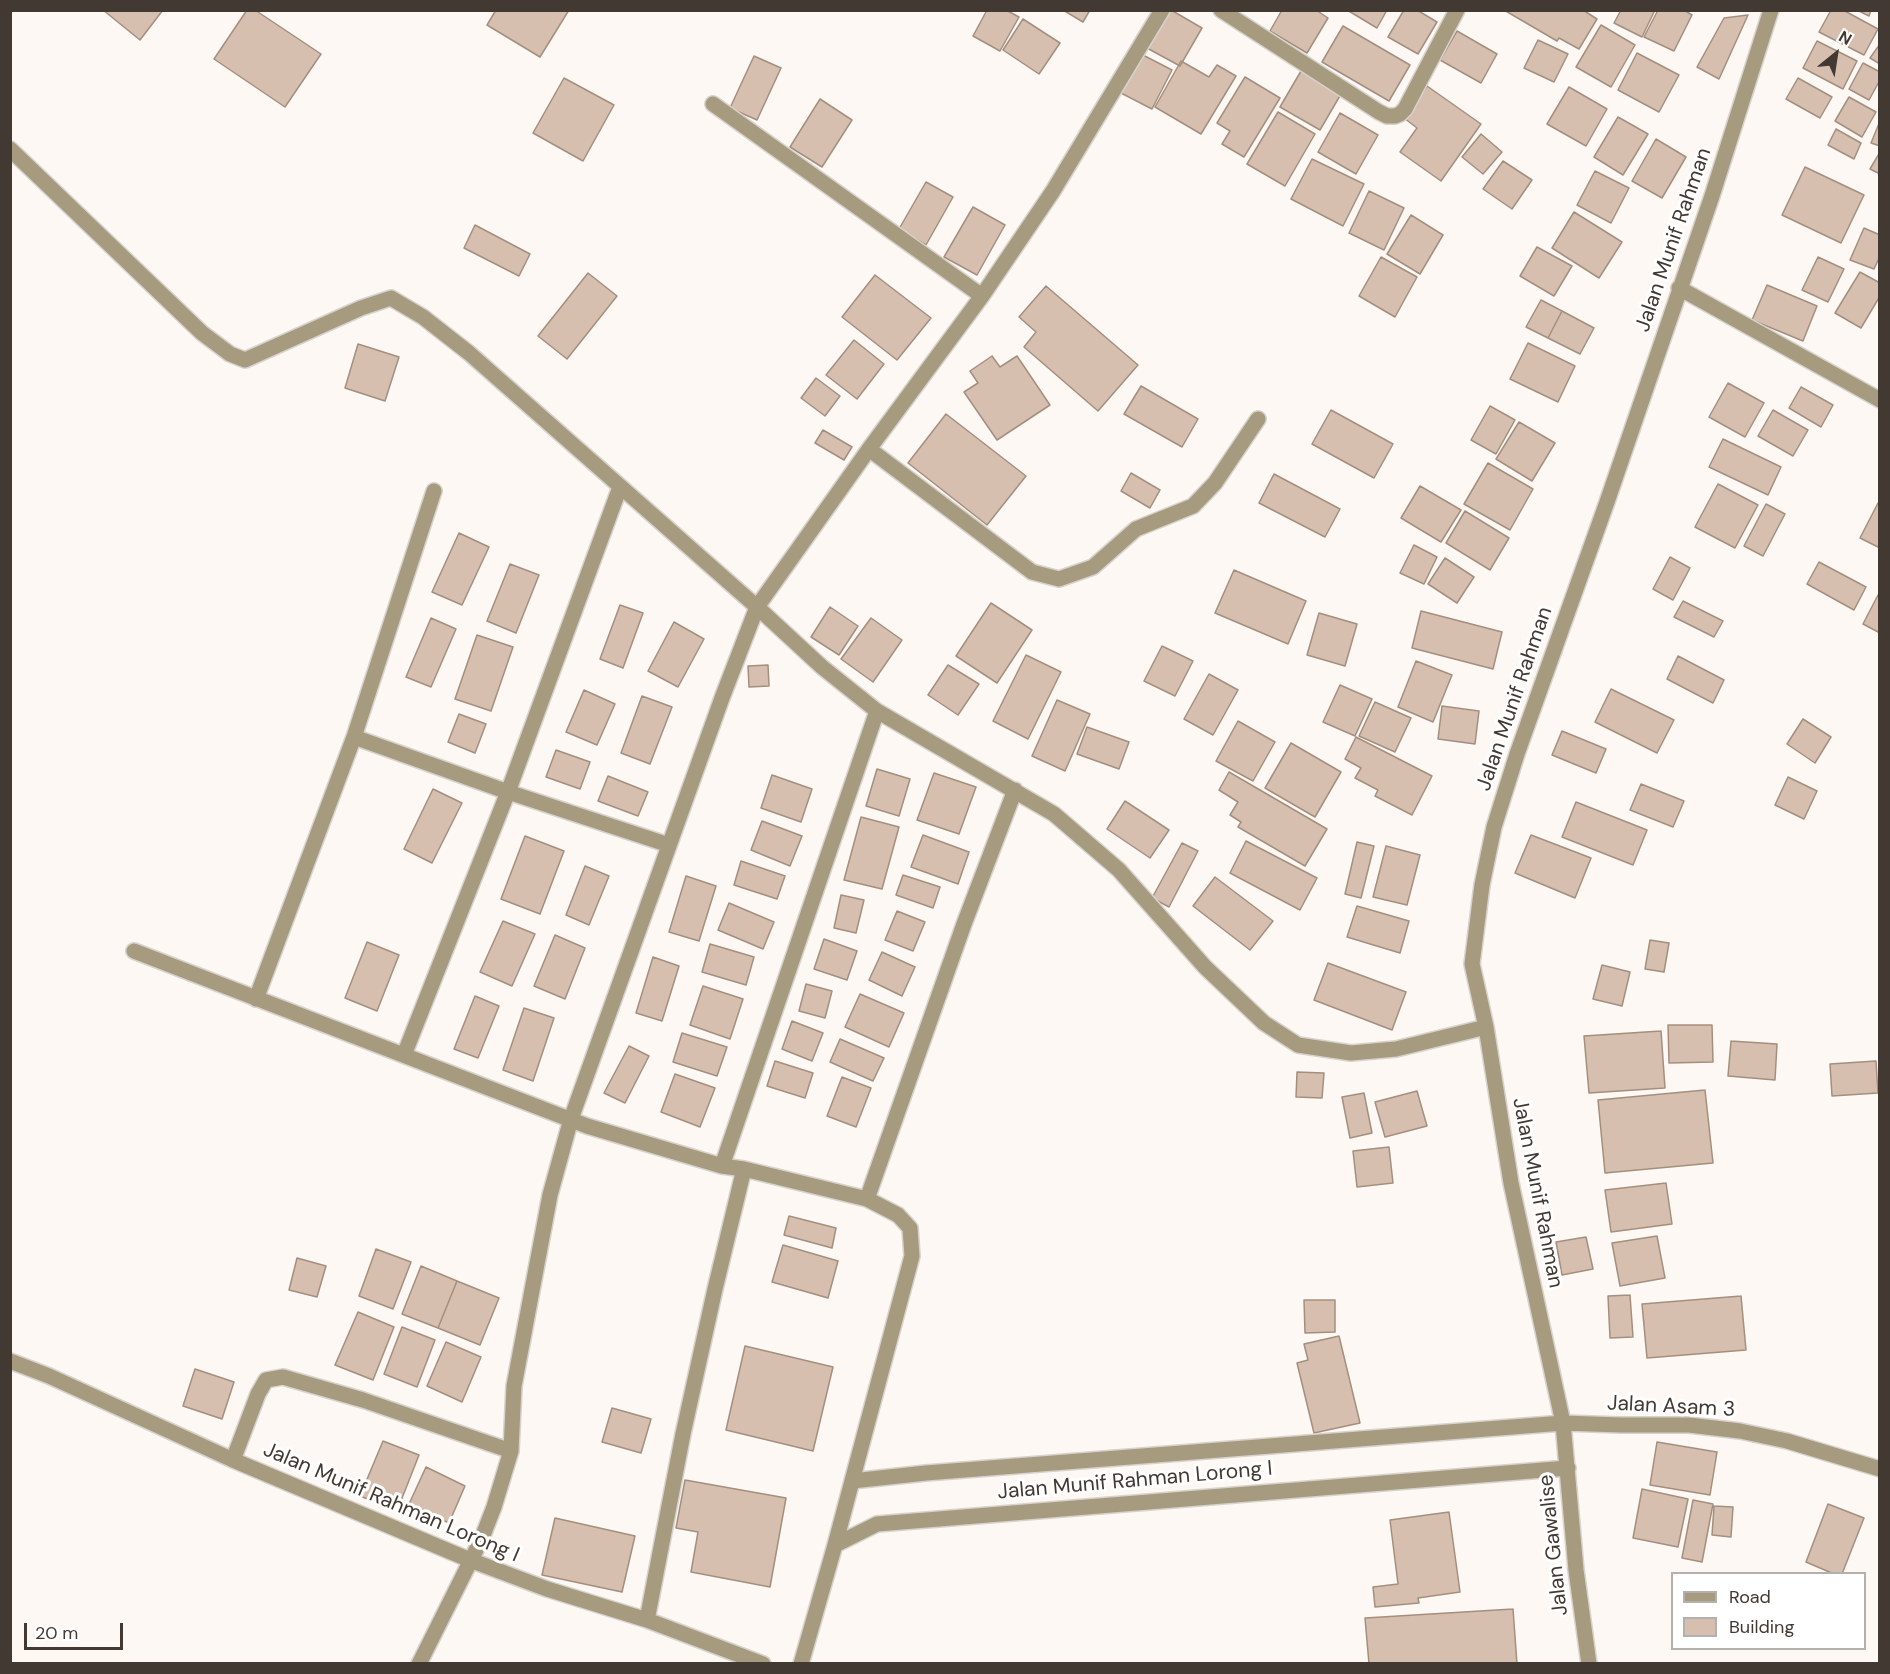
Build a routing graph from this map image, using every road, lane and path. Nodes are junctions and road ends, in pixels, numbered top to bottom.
1 (1162, 10) edge
2 (1221, 10) edge
3 (1457, 10) edge
4 (1771, 10) edge
5 (712, 104) dead end
6 (10, 149) edge
7 (1679, 288) junction
8 (982, 296) junction
9 (1880, 400) edge
10 (1258, 419) dead end
11 (869, 449) junction
12 (620, 487) junction
13 (434, 491) dead end
14 (757, 606) junction
15 (877, 711) junction
16 (354, 738) junction
17 (1015, 790) junction
18 (508, 792) junction
19 (669, 845) junction
20 (134, 951) dead end
21 (256, 999) junction
22 (1486, 1027) junction
23 (404, 1055) junction
24 (571, 1119) junction
25 (722, 1166) junction
26 (744, 1168) junction
27 (867, 1199) junction
28 (10, 1360) edge
29 (1563, 1423) junction
30 (510, 1450) junction
31 (233, 1460) junction
32 (1568, 1468) junction
33 (1880, 1469) edge
34 (852, 1481) junction
35 (835, 1545) junction
36 (470, 1560) junction
37 (647, 1620) junction
38 (419, 1664) edge
39 (764, 1664) edge
40 (801, 1664) edge
41 (1589, 1664) edge

1 - 8 street
2 - 3 street
4 - 7 street, Jalan Munif Rahman
5 - 8 street
6 - 12 street
7 - 9 street
7 - 22 street, Jalan Munif Rahman
8 - 11 street
10 - 11 street
11 - 14 street
12 - 14 street
12 - 18 street
13 - 16 street
14 - 15 street
14 - 19 street
15 - 17 street
15 - 25 street
16 - 18 street
16 - 21 street
17 - 22 street
17 - 27 street
18 - 19 street
18 - 23 street
19 - 24 street
20 - 21 street
21 - 23 street
22 - 29 street, Jalan Munif Rahman
23 - 24 street
24 - 25 street
24 - 30 street
25 - 26 street
26 - 27 street
26 - 37 street
27 - 34 street
28 - 31 street, Jalan Munif Rahman Lorong I
29 - 32 street, Jalan Gawalise
29 - 33 street, Jalan Asam 3
29 - 34 street, Jalan Asam 3
30 - 31 street
30 - 36 street
31 - 36 street, Jalan Munif Rahman Lorong I
32 - 35 street, Jalan Munif Rahman Lorong I
32 - 41 street, Jalan Gawalise
34 - 35 street
35 - 40 street
36 - 37 street, Jalan Munif Rahman Lorong I
36 - 38 street
37 - 39 street, Jalan Munif Rahman Lorong I

